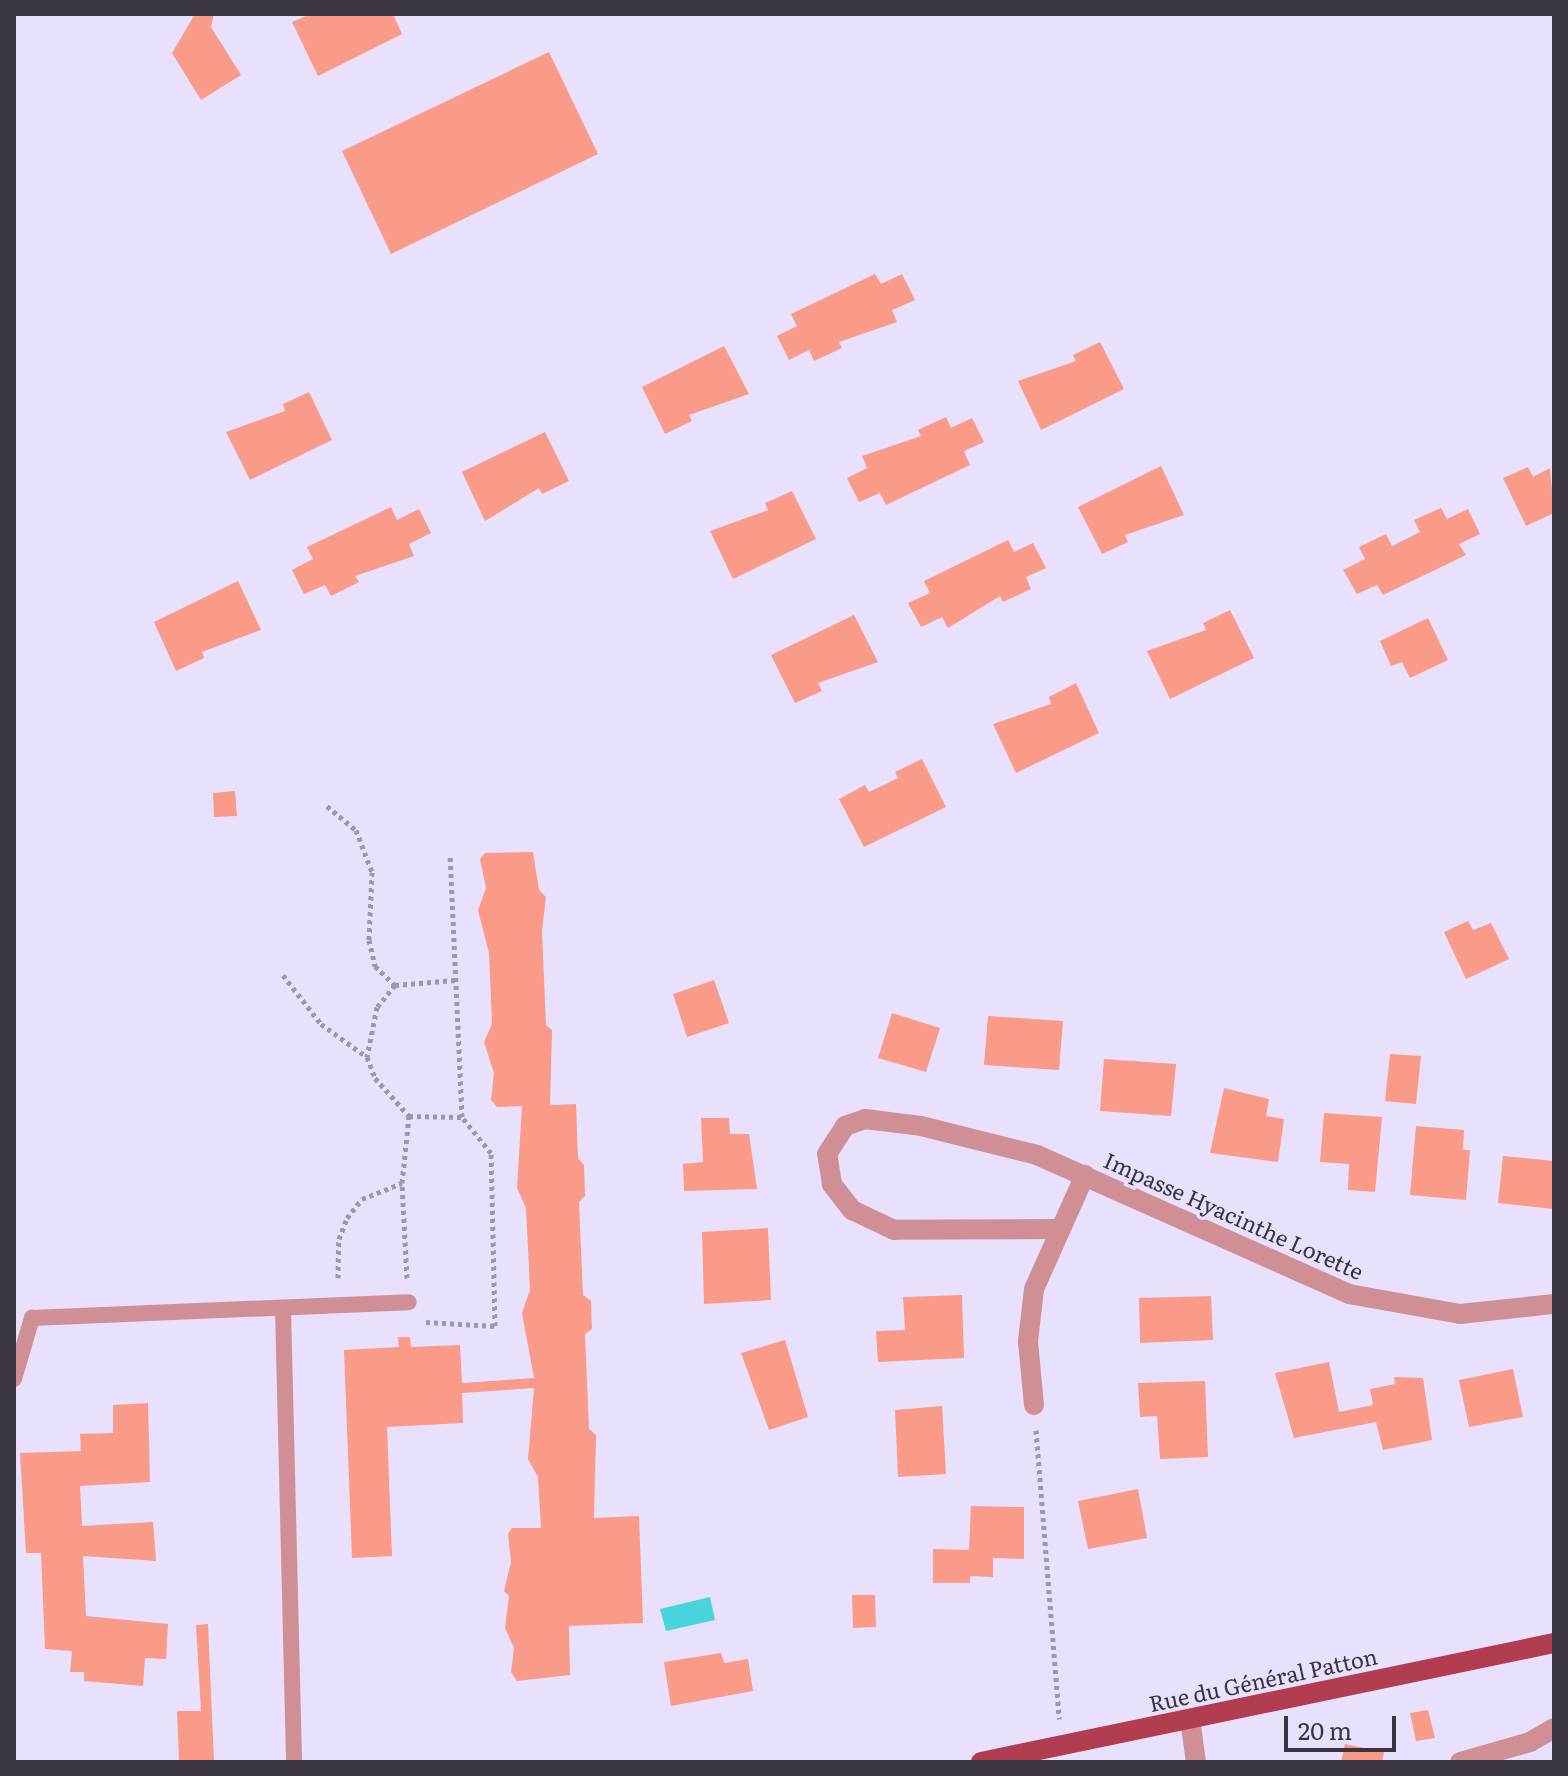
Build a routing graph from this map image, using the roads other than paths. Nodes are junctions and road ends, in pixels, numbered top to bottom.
1 (1085, 1175) junction
2 (1059, 1229) junction
3 (409, 1302) road end
4 (1554, 1304) edge
5 (283, 1309) junction
6 (14, 1379) edge
7 (1034, 1405) road end
8 (1554, 1644) edge
9 (1190, 1719) junction
10 (1554, 1728) edge
11 (294, 1762) edge
12 (981, 1762) edge
13 (1196, 1762) edge
14 (1460, 1762) edge

1 - 2 street, Impasse Hyacinthe Lorette
1 - 2 street, Impasse Hyacinthe Lorette
1 - 4 street, Impasse Hyacinthe Lorette
2 - 7 street, Impasse Hyacinthe Lorette
3 - 5 lane
5 - 6 lane
5 - 11 lane
8 - 9 main road, Rue du Général Patton
9 - 12 main road, Rue du Général Patton
9 - 13 street
10 - 14 street

